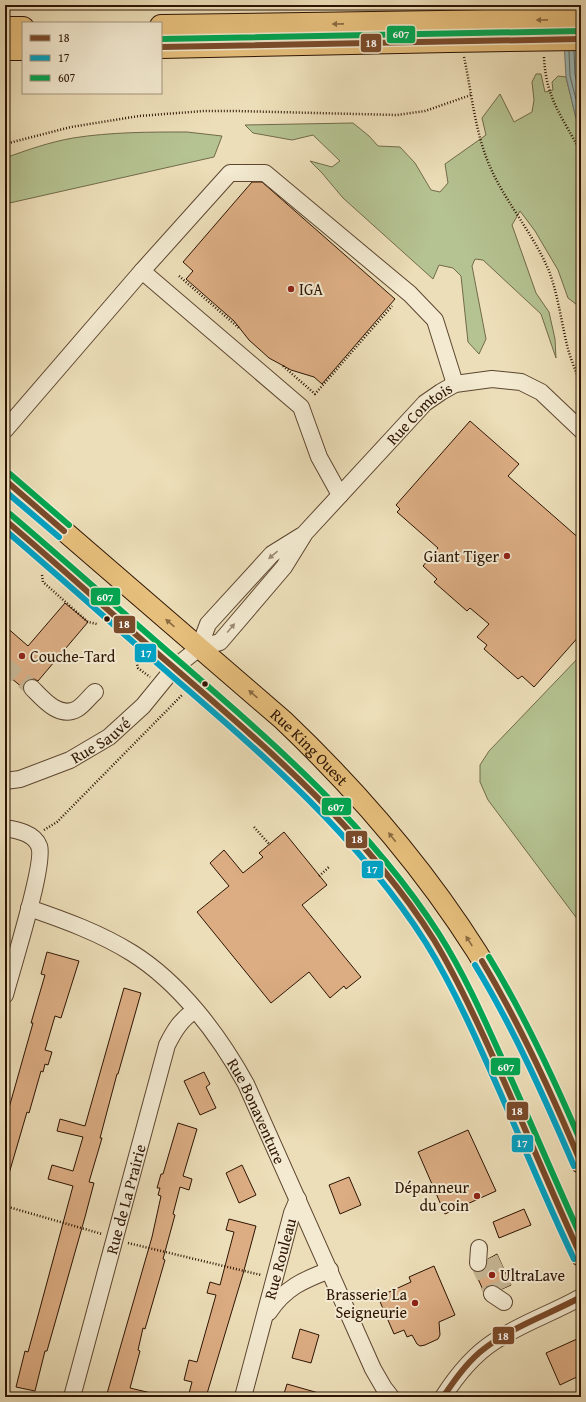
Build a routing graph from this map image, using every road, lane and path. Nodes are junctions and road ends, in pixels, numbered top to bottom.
1 (581, 19) edge
2 (162, 26) edge
3 (5, 28) edge
4 (22, 28) edge
5 (581, 39) edge
6 (162, 47) edge
7 (5, 49) edge
8 (22, 49) edge
9 (456, 49) junction
10 (543, 50) dead end
11 (471, 95) junction
12 (5, 144) edge
13 (581, 153) edge
14 (142, 271) junction
15 (179, 276) dead end
16 (392, 306) dead end
17 (239, 328) dead end
18 (283, 366) dead end
19 (455, 384) junction
20 (581, 385) edge
21 (5, 430) edge
22 (581, 430) edge
23 (5, 480) edge
24 (340, 495) junction
25 (5, 520) edge
26 (42, 573) dead end
27 (101, 624) dead end
28 (199, 648) junction
29 (134, 652) dead end
30 (174, 668) junction
31 (160, 685) junction
32 (32, 688) tunnel mouth
33 (95, 692) dead end
34 (178, 699) dead end
35 (5, 781) edge
36 (254, 827) dead end
37 (5, 828) edge
38 (270, 844) dead end
39 (329, 867) dead end
40 (320, 876) dead end
41 (29, 908) junction
42 (5, 996) edge
43 (195, 1010) junction
44 (581, 1163) edge
45 (298, 1199) junction
46 (5, 1206) edge
47 (115, 1239) junction
48 (581, 1256) edge
49 (330, 1270) junction
50 (275, 1278) junction
51 (581, 1297) edge
52 (265, 1318) junction
53 (72, 1397) edge
54 (243, 1397) edge
55 (391, 1397) edge
56 (443, 1397) edge

1 -> 2 highway, bridge
3 - 4 highway
5 - 9 highway, bridge
6 - 9 highway
7 - 8 highway
9 - 11 path
10 - 13 path
11 - 12 path
11 - 20 path
14 - 19 street
14 - 21 street
14 - 24 street
15 - 17 path
16 - 18 path
19 - 22 street, Rue Comtois
19 - 24 street, Rue Comtois
28 -> 23 main road, Rue King Ouest
24 - 28 street, Rue Comtois
25 - 30 main road, Rue King Ouest
26 - 27 path
28 - 30 street, Rue Comtois
44 -> 28 main road, Rue King Ouest
29 - 31 path
30 - 31 street, Rue Sauvé
30 - 48 main road, Rue King Ouest
31 - 34 path
31 - 35 street, Rue Sauvé
32 - 33 street
36 - 38 path
37 - 41 street
39 - 40 path
41 - 42 street
41 - 43 street, Rue Bonaventure
43 - 45 street, Rue Bonaventure
43 - 47 street, Rue de La Prairie
45 - 49 street, Rue Bonaventure
45 - 50 street, Rue Rouleau
46 - 47 path
47 - 50 path
47 - 53 street, Rue de La Prairie
49 - 52 street, Rue Rouleau
49 - 55 street, Rue Bonaventure
50 - 52 street, Rue Rouleau
51 - 56 street
52 - 54 street, Rue Rouleau

